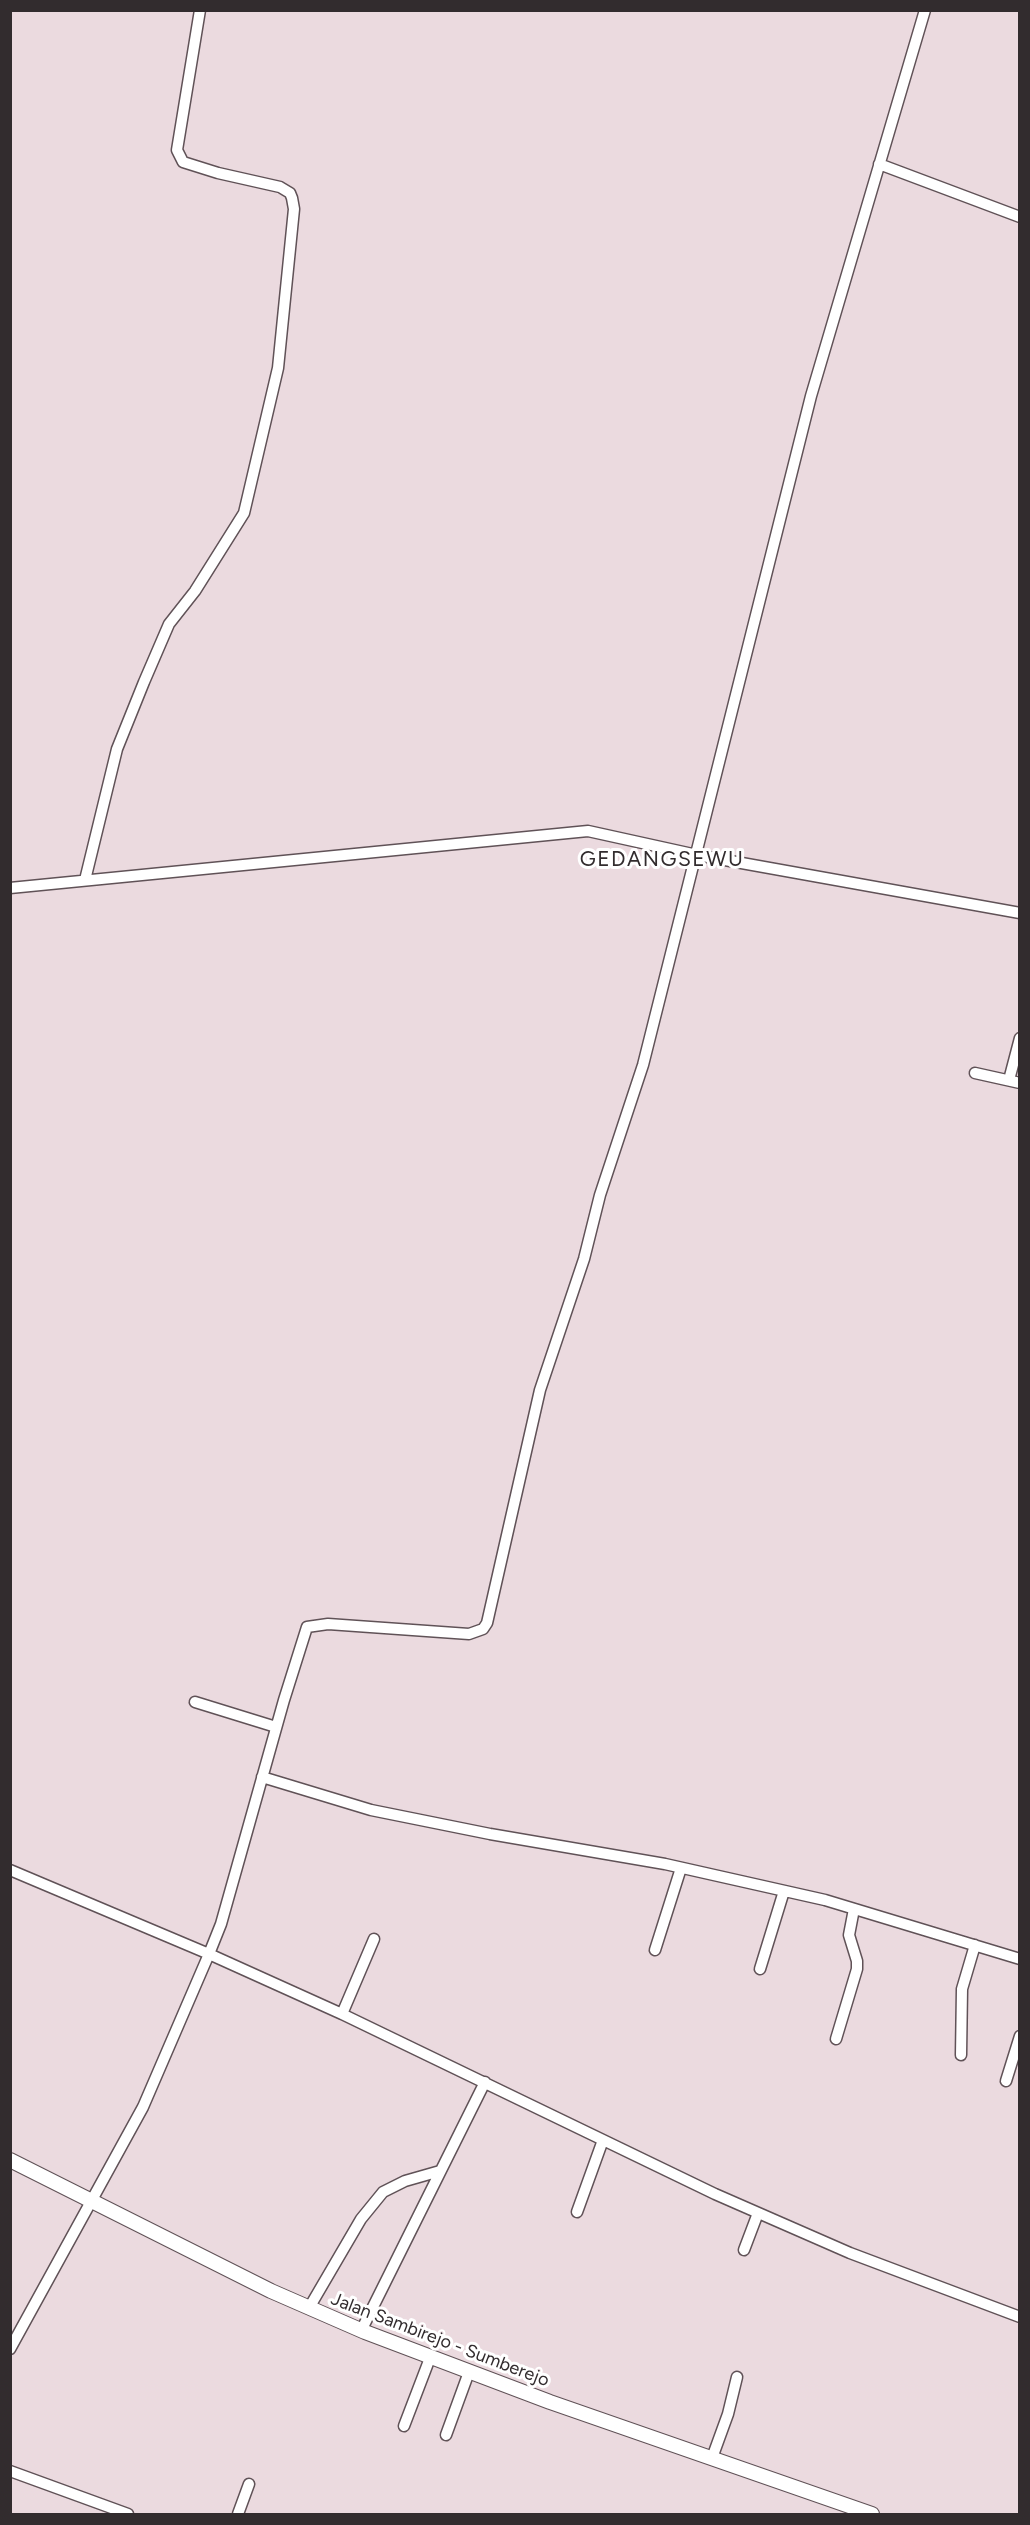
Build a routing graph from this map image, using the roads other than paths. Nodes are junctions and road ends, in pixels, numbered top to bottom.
1 (200, 10) edge
2 (925, 10) edge
3 (879, 164) junction
4 (1020, 217) edge
5 (697, 855) junction
6 (86, 880) junction
7 (10, 888) edge
8 (1020, 913) edge
9 (1020, 1038) edge
10 (975, 1073) dead end
11 (1014, 1082) edge
12 (195, 1702) dead end
13 (276, 1727) junction
14 (262, 1778) junction
15 (681, 1868) junction
16 (10, 1870) edge
17 (784, 1891) junction
18 (854, 1909) junction
19 (374, 1939) dead end
20 (975, 1945) junction
21 (655, 1950) dead end
22 (209, 1954) junction
23 (1020, 1959) edge
24 (760, 1969) dead end
25 (342, 2014) junction
26 (1020, 2036) edge
27 (836, 2038) dead end
28 (961, 2055) dead end
29 (1006, 2081) dead end
30 (485, 2082) junction
31 (603, 2140) junction
32 (10, 2160) edge
33 (440, 2170) junction
34 (90, 2201) junction
35 (577, 2212) dead end
36 (758, 2213) junction
37 (744, 2250) dead end
38 (309, 2308) junction
39 (1020, 2317) edge
40 (362, 2331) junction
41 (10, 2349) edge
42 (430, 2358) junction
43 (469, 2372) junction
44 (737, 2377) dead end
45 (404, 2426) dead end
46 (446, 2435) dead end
47 (712, 2458) junction
48 (11, 2472) edge
49 (249, 2484) dead end
50 (128, 2514) edge
51 (237, 2514) edge
52 (872, 2514) edge

1 - 6 street
2 - 3 street
3 - 4 street
3 - 5 street
5 - 6 street
5 - 8 street
5 - 13 street
6 - 7 street
9 - 11 street
10 - 11 street
12 - 13 street
13 - 14 street
14 - 15 street
14 - 22 street
15 - 17 street
15 - 21 street
16 - 22 street
17 - 18 street
17 - 24 street
18 - 20 street
18 - 27 street
19 - 25 street
20 - 23 street
20 - 28 street
22 - 25 street
22 - 34 street
25 - 30 street
26 - 29 street
30 - 31 street
30 - 33 street
31 - 35 street
31 - 36 street
32 - 34 main road, Jalan Sambirejo - Sumberejo
33 - 38 street
33 - 40 street
34 - 38 main road, Jalan Sambirejo - Sumberejo
34 - 41 street
36 - 37 street
36 - 39 street
38 - 40 main road, Jalan Sambirejo - Sumberejo
40 - 42 main road, Jalan Sambirejo - Sumberejo
42 - 43 main road, Jalan Sambirejo - Sumberejo
42 - 45 street
43 - 46 street
43 - 47 main road, Jalan Sambirejo - Sumberejo
44 - 47 street
47 - 52 main road, Jalan Sambirejo - Sumberejo
48 - 50 street
49 - 51 street

